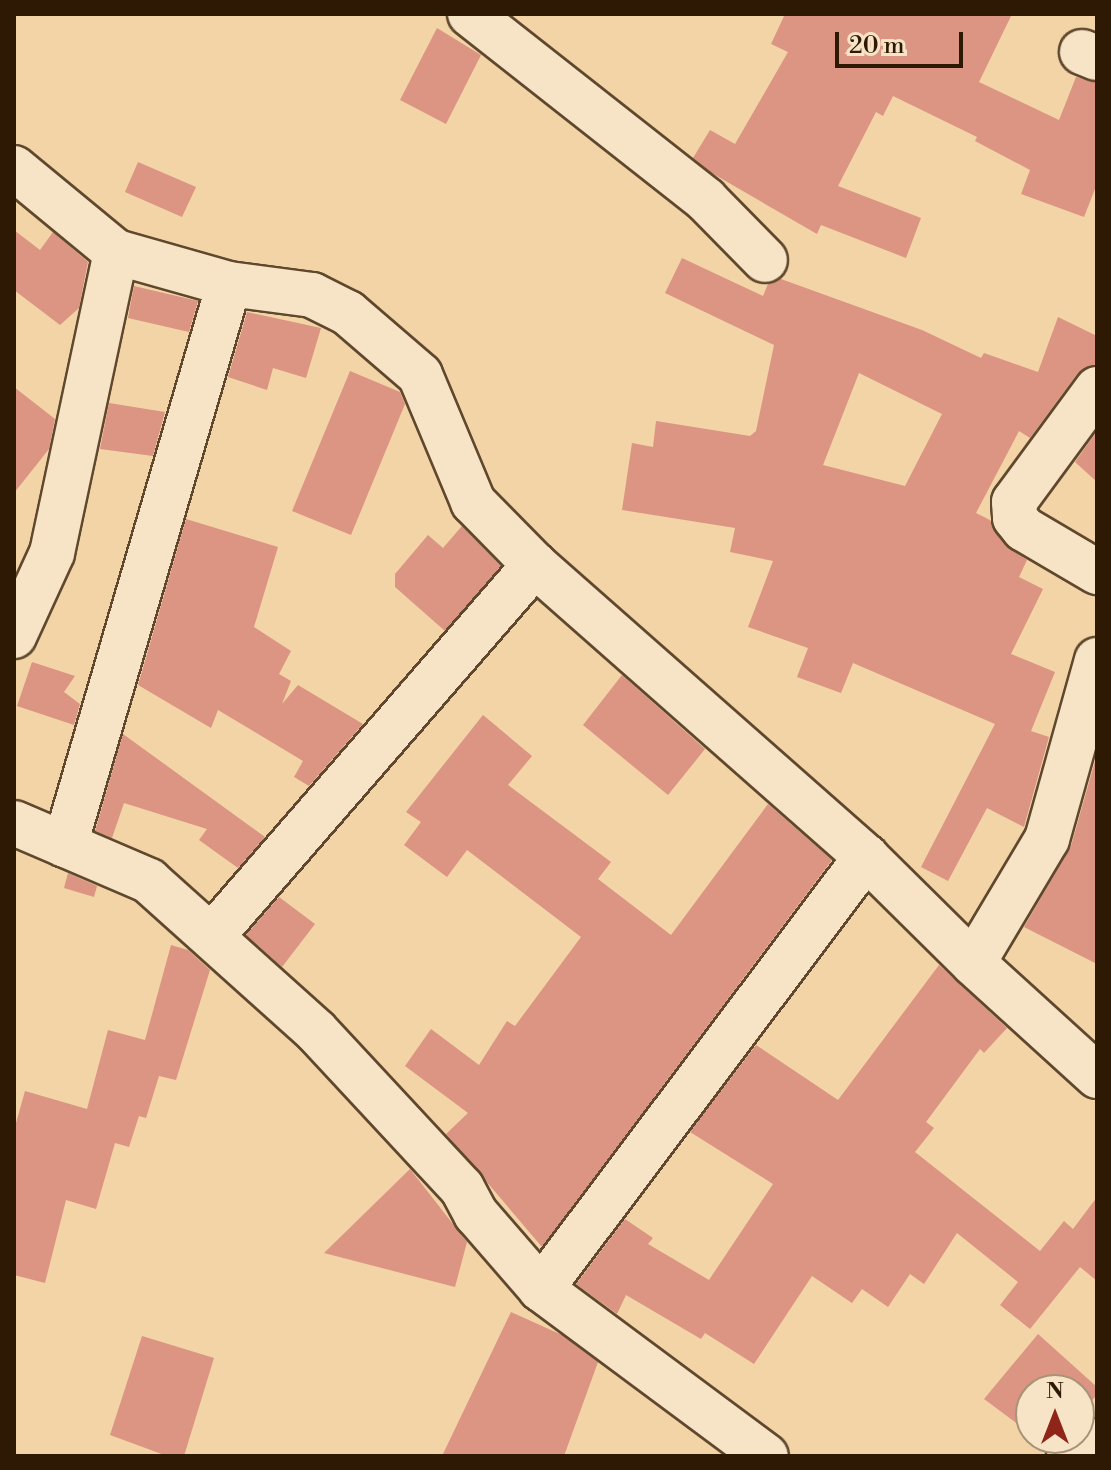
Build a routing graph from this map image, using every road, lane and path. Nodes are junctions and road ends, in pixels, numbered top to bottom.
1 (470, 14) edge
2 (14, 168) edge
3 (116, 252) junction
4 (765, 260) dead end
5 (229, 284) junction
6 (1097, 389) edge
7 (535, 565) junction
8 (1097, 572) edge
9 (14, 636) edge
10 (1097, 660) edge
11 (14, 823) edge
12 (65, 845) junction
13 (866, 857) junction
14 (212, 936) junction
15 (973, 963) junction
16 (1097, 1076) edge
17 (541, 1289) junction
18 (1097, 1441) edge
19 (766, 1456) edge
20 (1069, 1456) edge

1 - 4 street
2 - 3 street
3 - 5 street
3 - 9 street
5 - 7 street
5 - 12 street
6 - 8 street
7 - 13 street
7 - 14 street
10 - 15 street
11 - 12 street
12 - 14 street
13 - 15 street
13 - 17 street
14 - 17 street
15 - 16 street
17 - 19 street
18 - 20 street

